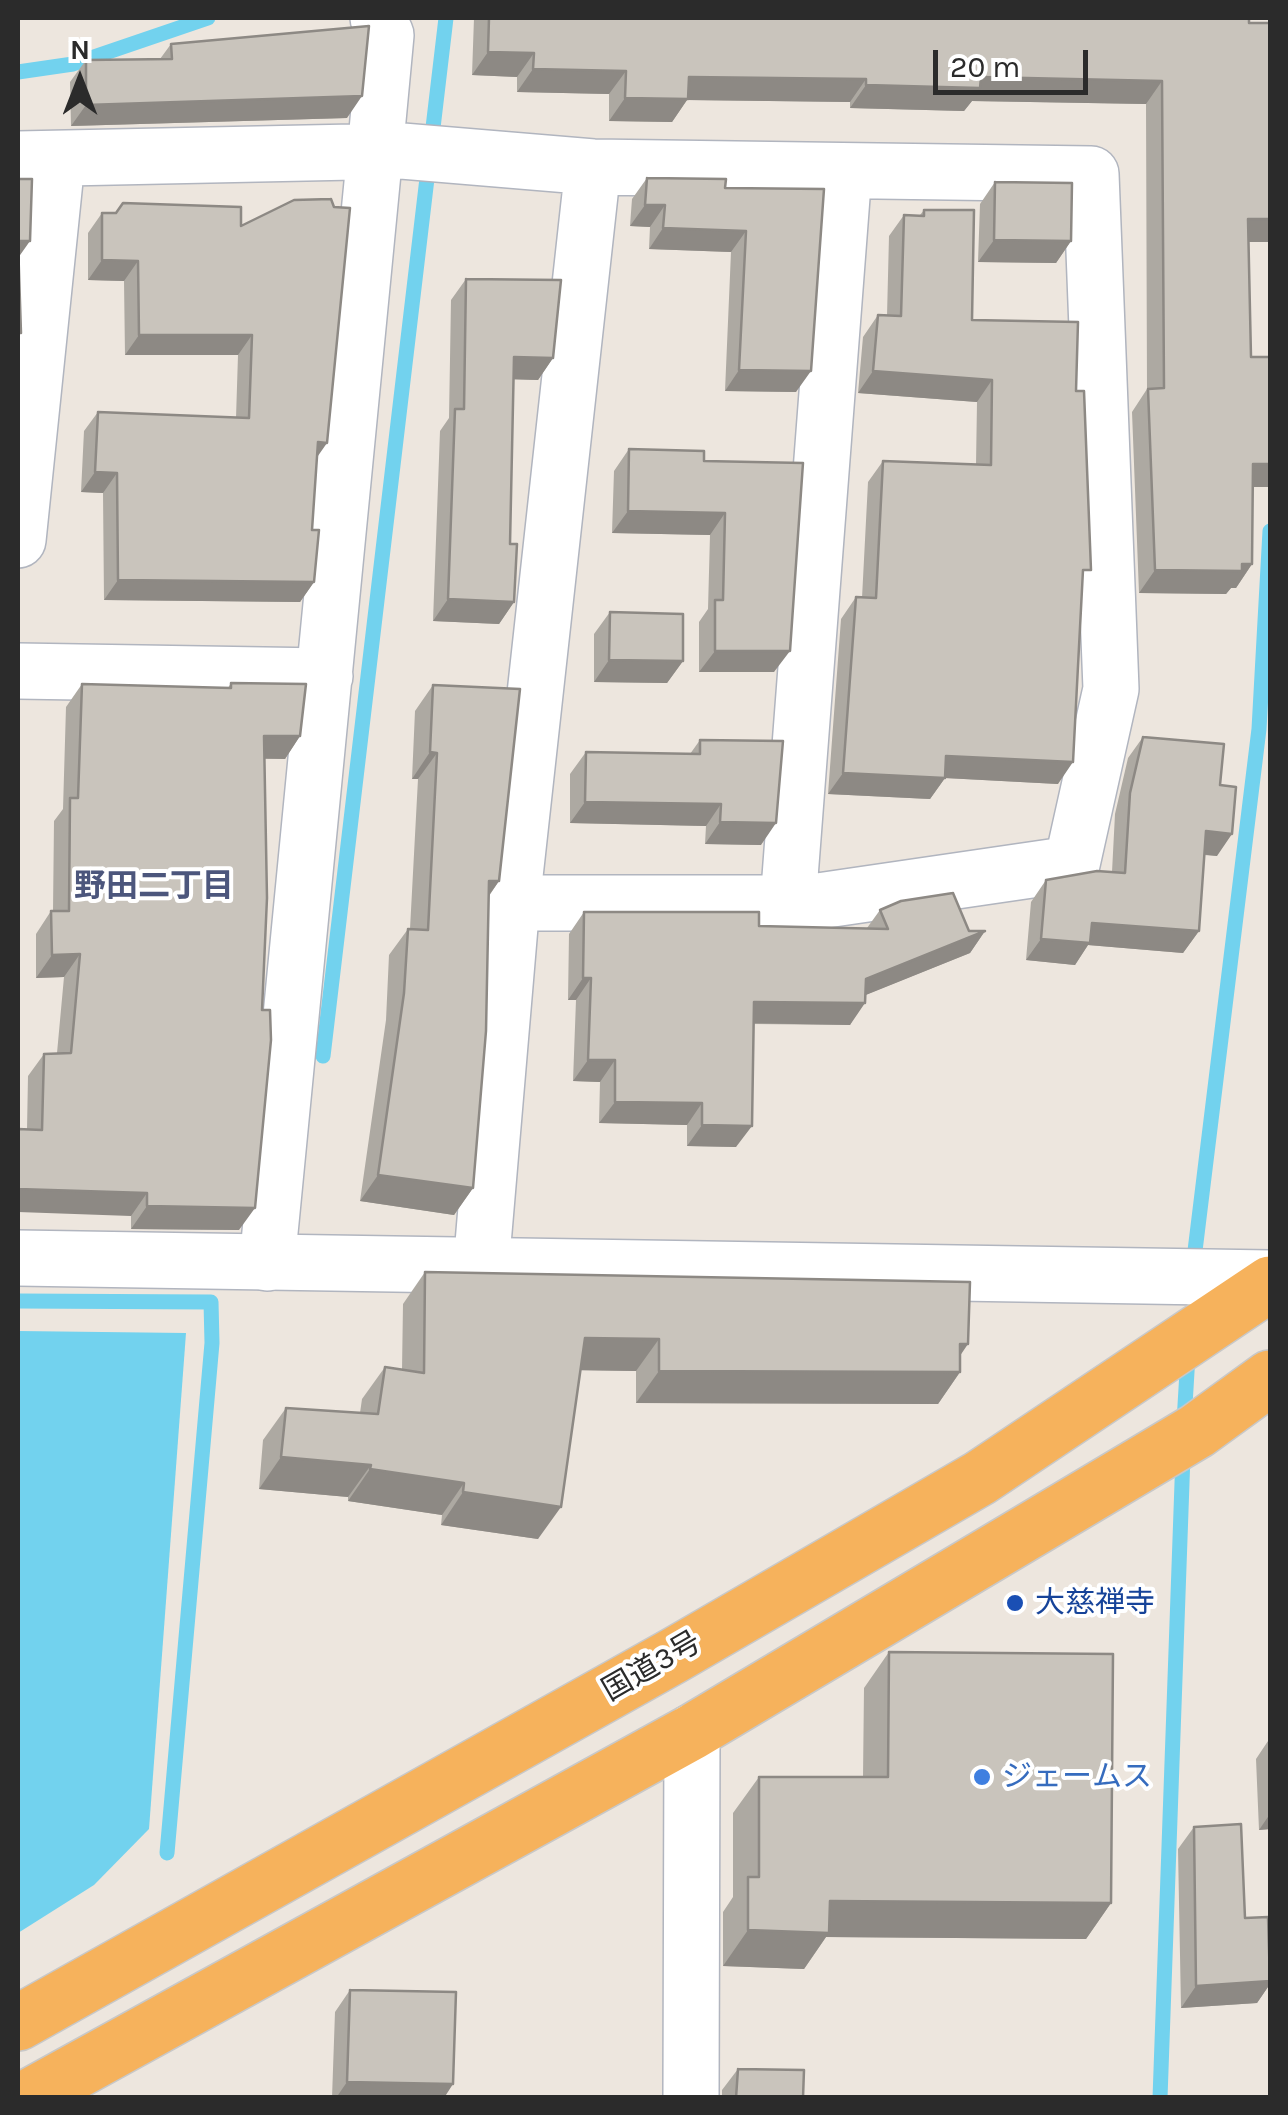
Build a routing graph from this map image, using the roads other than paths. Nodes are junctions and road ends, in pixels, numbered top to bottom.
1 (378, 18) edge
2 (376, 152) junction
3 (37, 160) edge
4 (593, 168) junction
5 (844, 171) junction
6 (18, 540) edge
7 (18, 671) edge
8 (325, 676) junction
9 (512, 903) junction
10 (788, 903) junction
11 (18, 1258) edge
12 (268, 1263) junction
13 (480, 1267) junction
14 (1270, 1281) edge
15 (1270, 1378) edge
16 (692, 1732) junction
17 (18, 2023) edge
18 (28, 2098) edge
19 (691, 2098) edge

1 - 2 street
2 - 3 street
2 - 4 street
2 - 8 street
3 - 6 street
4 - 5 street
4 - 9 street
5 - 10 street
5 - 10 street
7 - 8 street
8 - 12 street
9 - 10 street
9 - 13 street
11 - 12 street
12 - 13 street
13 - 14 street
14 - 17 highway, 国道3号
15 - 16 highway
16 - 18 highway
16 - 19 street

